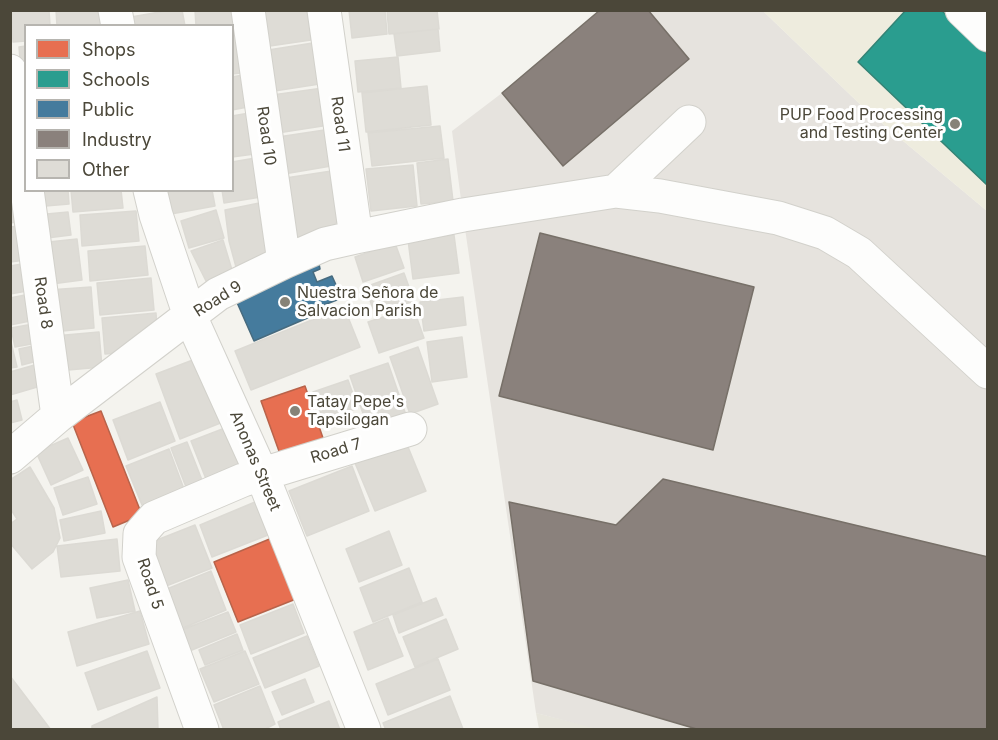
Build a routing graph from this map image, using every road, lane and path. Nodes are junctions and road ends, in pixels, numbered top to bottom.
1 (248, 10) edge
2 (324, 10) edge
3 (962, 10) edge
4 (987, 35) edge
5 (10, 71) edge
6 (689, 122) dead end
7 (24, 166) edge
8 (616, 191) junction
9 (27, 192) edge
10 (150, 192) edge
11 (356, 237) junction
12 (284, 262) junction
13 (190, 316) junction
14 (987, 372) edge
15 (58, 416) junction
16 (410, 429) dead end
17 (10, 457) edge
18 (262, 475) junction
19 (202, 729) edge
20 (364, 729) edge

1 - 12 street, Road 10
2 - 11 street, Road 11
3 - 4 street
5 - 7 street
6 - 8 street
8 - 11 street, Road 9
8 - 14 street, Road 9
9 - 15 street, Road 8
10 - 13 street, Anonas Street
11 - 12 street, Road 9
12 - 13 street, Road 9
13 - 15 street, Road 9
13 - 18 street, Anonas Street
15 - 17 street, Road 9
16 - 18 street, Road 7
18 - 19 street, Road 5
18 - 20 street, Anonas Street

